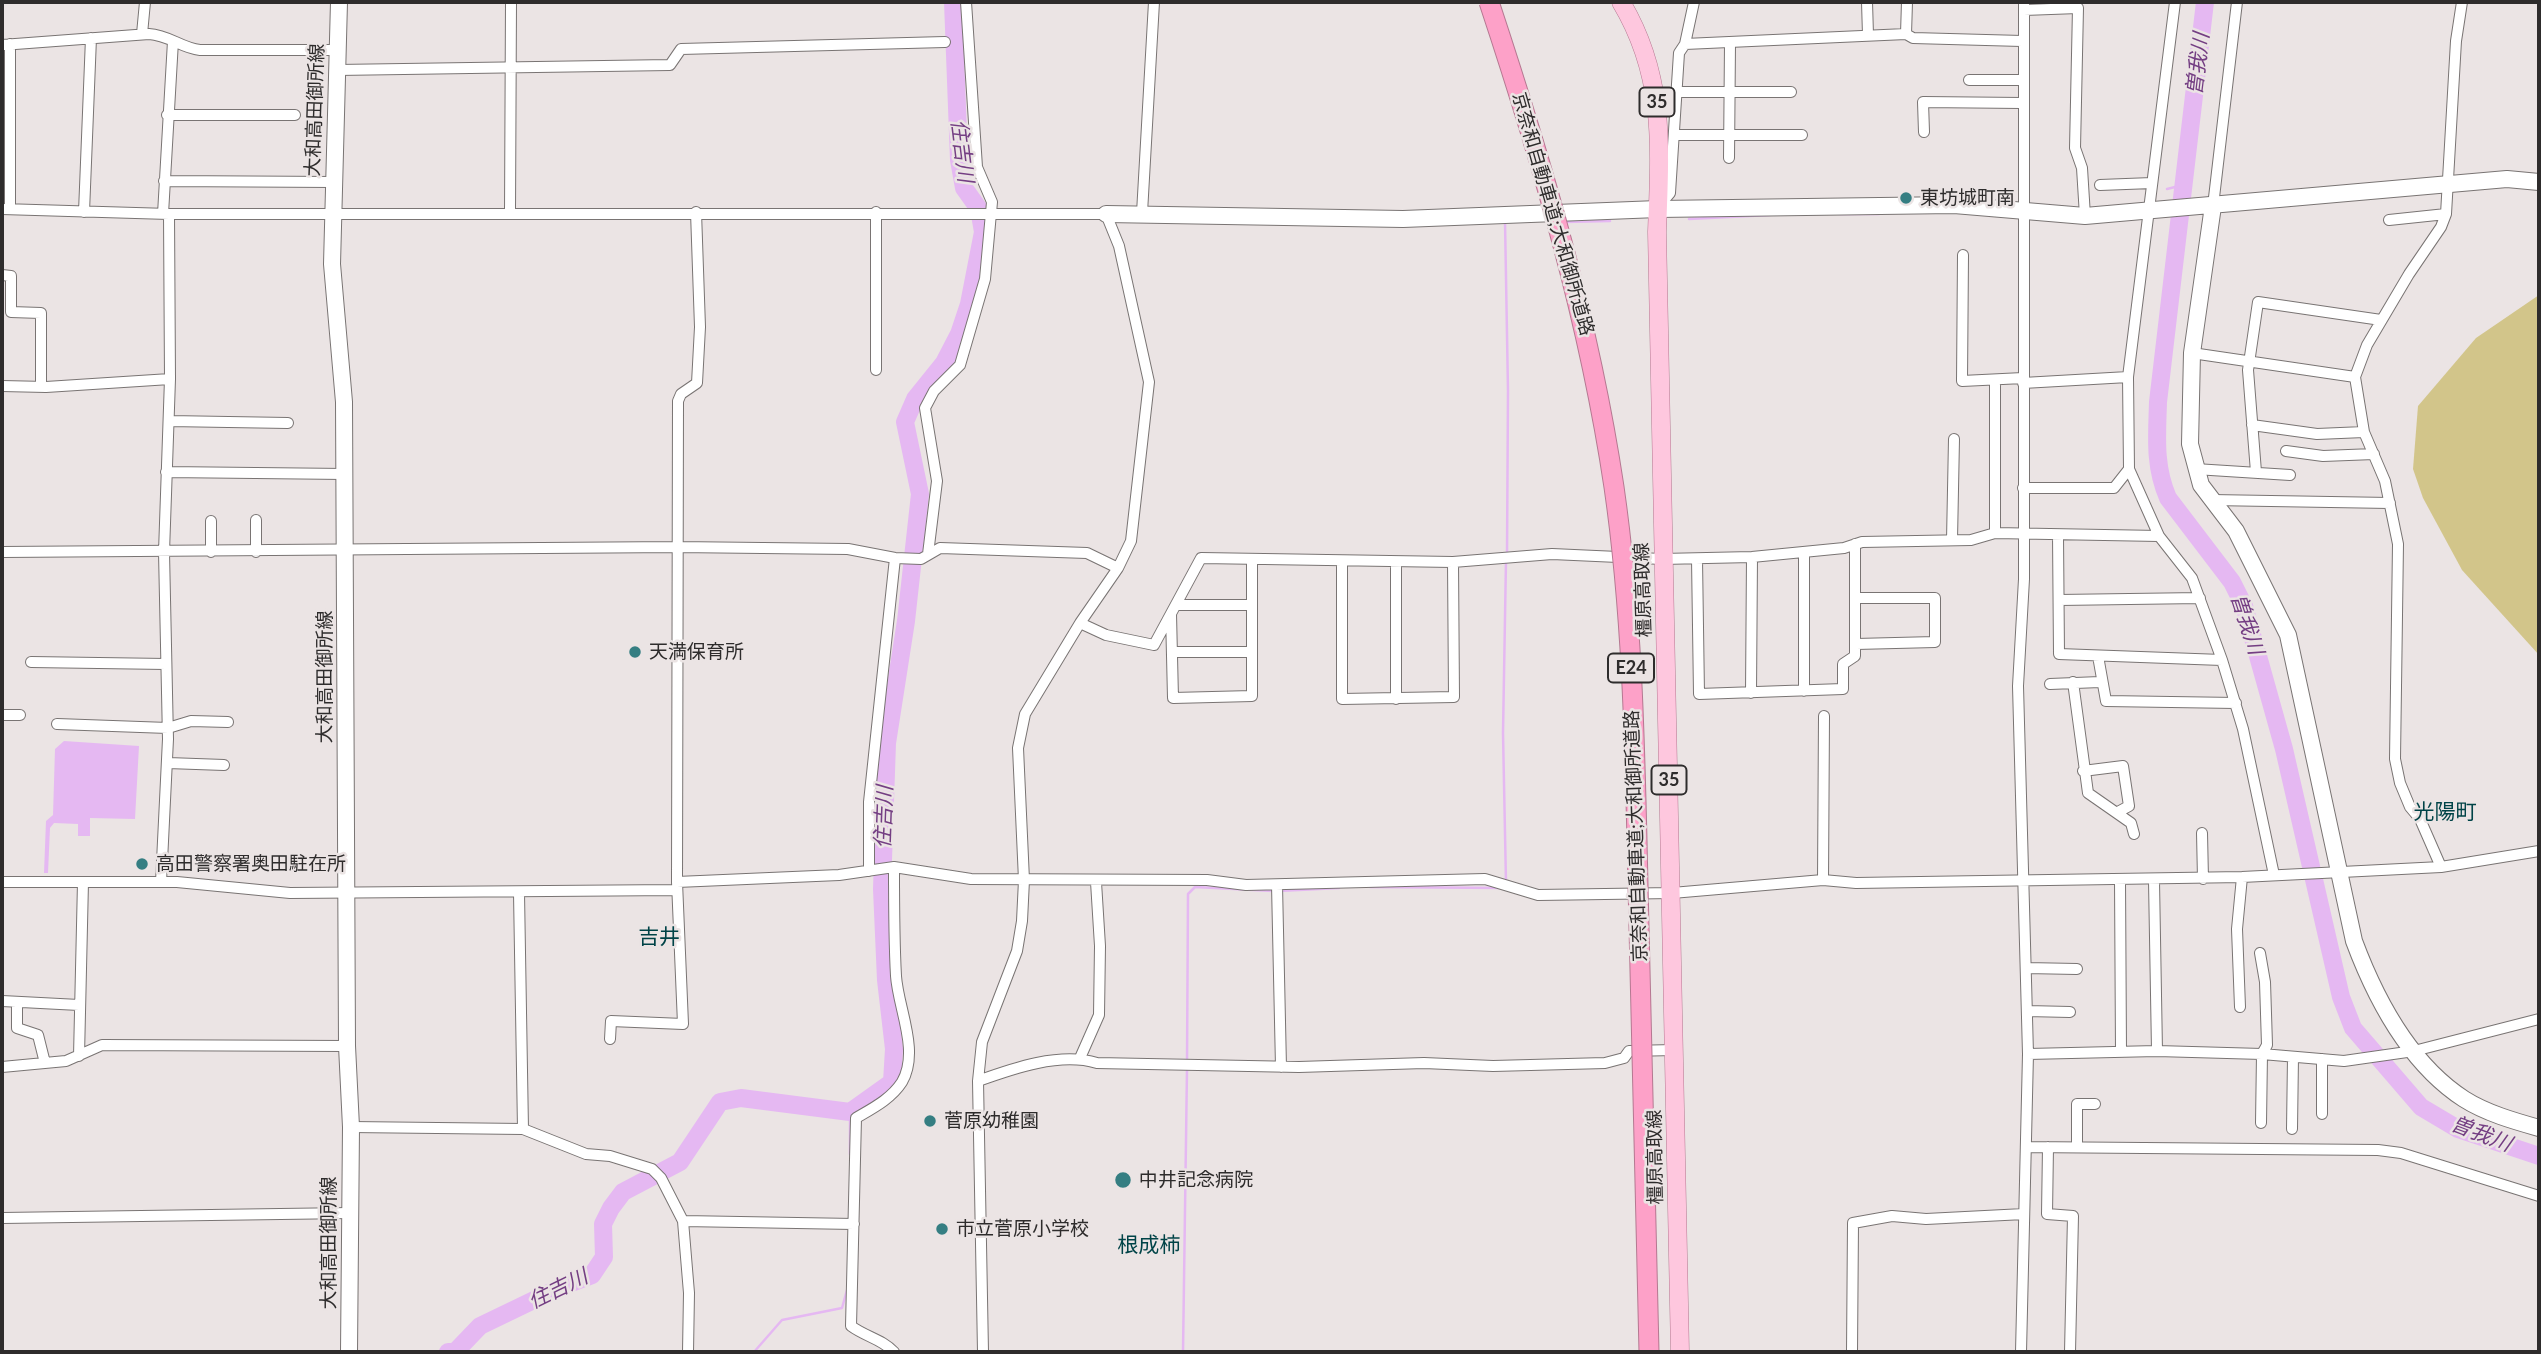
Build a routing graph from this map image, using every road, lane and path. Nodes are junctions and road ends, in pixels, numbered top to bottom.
1 (145, 2) edge
2 (339, 2) edge
3 (512, 2) edge
4 (966, 2) edge
5 (1154, 2) edge
6 (1489, 2) edge
7 (1620, 2) edge
8 (1694, 2) edge
9 (1867, 2) edge
10 (1907, 2) edge
11 (2175, 2) edge
12 (2237, 2) edge
13 (2462, 2) edge
14 (2078, 5) edge
15 (2024, 6) edge
16 (142, 34) junction
17 (1906, 34) junction
18 (1868, 35) junction
19 (90, 38) junction
20 (173, 41) junction
21 (2022, 41) junction
22 (945, 42) dead end
23 (1685, 44) junction
24 (1730, 44) junction
25 (6, 45) edge
26 (338, 50) junction
27 (512, 67) junction
28 (337, 70) junction
29 (1969, 80) dead end
30 (2022, 80) junction
31 (1678, 92) junction
32 (1730, 92) junction
33 (1791, 92) dead end
34 (2022, 103) junction
35 (167, 115) junction
36 (295, 115) dead end
37 (1924, 132) dead end
38 (1675, 135) junction
39 (1729, 135) junction
40 (1802, 135) dead end
41 (1729, 158) dead end
42 (164, 181) junction
43 (2539, 182) edge
44 (334, 183) junction
45 (2152, 183) junction
46 (2100, 185) dead end
47 (2450, 185) junction
48 (2210, 207) junction
49 (6, 209) edge
50 (1658, 209) junction
51 (2025, 210) junction
52 (2151, 211) junction
53 (84, 212) junction
54 (510, 212) junction
55 (696, 212) junction
56 (876, 212) junction
57 (991, 213) junction
58 (1142, 213) junction
59 (166, 214) junction
60 (1106, 214) junction
61 (2446, 214) junction
62 (333, 215) junction
63 (2085, 216) junction
64 (2389, 220) dead end
65 (1963, 255) dead end
66 (2, 275) edge
67 (2381, 320) junction
68 (2192, 353) junction
69 (2249, 362) junction
70 (876, 370) dead end
71 (2128, 377) junction
72 (2355, 377) junction
73 (170, 379) junction
74 (1995, 380) junction
75 (2023, 381) junction
76 (2, 386) edge
77 (41, 387) junction
78 (169, 421) junction
79 (288, 423) dead end
80 (2252, 425) junction
81 (2364, 432) junction
82 (1955, 439) dead end
83 (2286, 451) dead end
84 (2374, 454) junction
85 (2129, 469) junction
86 (2195, 469) junction
87 (166, 472) junction
88 (2256, 472) junction
89 (345, 474) junction
90 (2290, 474) dead end
91 (2023, 488) junction
92 (2211, 500) junction
93 (2390, 503) junction
94 (256, 520) dead end
95 (211, 521) dead end
96 (1995, 533) junction
97 (2022, 535) junction
98 (2058, 535) junction
99 (2159, 536) junction
100 (1952, 540) junction
101 (1855, 544) junction
102 (677, 547) junction
103 (2, 552) edge
104 (164, 552) junction
105 (211, 552) junction
106 (256, 552) junction
107 (346, 552) junction
108 (1804, 553) junction
109 (928, 554) junction
110 (1752, 557) junction
111 (895, 558) junction
112 (1662, 559) junction
113 (1698, 559) junction
114 (1252, 560) junction
115 (1342, 561) junction
116 (1396, 562) junction
117 (1453, 562) junction
118 (1118, 568) junction
119 (1855, 598) junction
120 (2200, 598) junction
121 (2059, 600) junction
122 (1252, 605) junction
123 (1173, 609) junction
124 (1080, 623) junction
125 (1856, 644) junction
126 (1172, 652) junction
127 (1252, 652) junction
128 (2098, 656) junction
129 (2222, 660) junction
130 (31, 662) dead end
131 (166, 664) junction
132 (2073, 682) junction
133 (2100, 682) junction
134 (2050, 684) dead end
135 (1804, 691) junction
136 (1751, 693) junction
137 (1396, 699) junction
138 (2236, 702) junction
139 (2, 715) edge
140 (20, 715) dead end
141 (1824, 716) dead end
142 (228, 722) dead end
143 (57, 724) dead end
144 (168, 727) junction
145 (168, 763) junction
146 (224, 765) dead end
147 (2083, 771) junction
148 (2118, 812) junction
149 (2202, 833) dead end
150 (2134, 834) dead end
151 (2539, 851) edge
152 (894, 867) junction
153 (2441, 867) junction
154 (869, 871) junction
155 (2336, 872) junction
156 (2276, 874) junction
157 (2242, 877) junction
158 (2203, 878) junction
159 (1024, 880) junction
160 (1823, 880) junction
161 (2023, 880) junction
162 (2120, 880) junction
163 (83, 881) junction
164 (2154, 881) junction
165 (2, 882) edge
166 (161, 882) junction
167 (1096, 882) junction
168 (677, 886) junction
169 (1277, 889) junction
170 (347, 893) junction
171 (519, 893) junction
172 (1672, 893) junction
173 (2260, 953) dead end
174 (2026, 968) junction
175 (2077, 969) dead end
176 (2, 1001) edge
177 (17, 1002) junction
178 (79, 1005) junction
179 (2240, 1007) dead end
180 (2027, 1011) junction
181 (2070, 1012) dead end
182 (2539, 1019) edge
183 (610, 1039) dead end
184 (347, 1046) junction
185 (1674, 1050) junction
186 (2157, 1051) junction
187 (2120, 1052) junction
188 (2409, 1052) junction
189 (2028, 1054) junction
190 (2262, 1054) junction
191 (79, 1056) junction
192 (2292, 1057) junction
193 (1080, 1058) junction
194 (2322, 1059) junction
195 (45, 1063) junction
196 (2, 1067) edge
197 (1281, 1067) junction
198 (978, 1081) junction
199 (2095, 1104) dead end
200 (2322, 1114) dead end
201 (2261, 1123) dead end
202 (351, 1127) junction
203 (2539, 1128) edge
204 (523, 1129) junction
205 (2292, 1129) dead end
206 (2026, 1147) junction
207 (2048, 1147) junction
208 (2077, 1147) junction
209 (2539, 1196) edge
210 (350, 1213) junction
211 (2024, 1214) junction
212 (2, 1218) edge
213 (683, 1221) junction
214 (854, 1224) junction
215 (349, 1352) edge
216 (688, 1352) edge
217 (894, 1352) edge
218 (983, 1352) edge
219 (1649, 1352) edge
220 (1680, 1352) edge
221 (1852, 1352) edge
222 (2021, 1352) edge
223 (2070, 1352) edge

1 - 16 street
2 - 26 street, 大和高田御所線
3 - 27 street
4 - 57 street
5 - 58 street
6 - 219 highway, 京奈和自動車道;大和御所道路 / E24, bridge
7 - 50 main road, 橿原高取線 / 35
8 - 23 street
9 - 18 street
10 - 17 street
11 - 45 street
12 - 48 street
13 - 47 street
14 - 15 street
14 - 63 street
15 - 21 street
16 - 19 street
16 - 20 street
17 - 18 street
17 - 21 street
18 - 24 street
19 - 25 street
19 - 53 street
20 - 26 street
20 - 35 street
21 - 30 street
22 - 27 street
23 - 24 street
23 - 31 street
24 - 32 street
25 - 49 street
26 - 28 street, 大和高田御所線
27 - 28 street
27 - 54 street
28 - 44 street, 大和高田御所線
29 - 30 street
30 - 34 street
31 - 32 street
31 - 38 street
32 - 33 street
32 - 39 street
34 - 37 street
34 - 51 street
35 - 36 street
35 - 42 street
38 - 39 street
38 - 50 street
39 - 40 street
39 - 41 street
42 - 44 street
42 - 59 street
43 - 47 street
44 - 62 street, 大和高田御所線
45 - 46 street
45 - 52 street
47 - 48 street
47 - 61 street
48 - 52 street
48 - 68 street
49 - 53 street
50 - 51 street
50 - 58 street
50 - 112 main road, 橿原高取線 / 35
51 - 63 street
51 - 75 street
52 - 63 street
52 - 71 street
53 - 59 street
54 - 55 street
54 - 62 street
55 - 56 street
55 - 102 street
56 - 57 street
56 - 70 street
57 - 60 street
57 - 109 street
58 - 60 street
59 - 62 street
59 - 73 street
60 - 118 street
61 - 64 street
61 - 67 street
62 - 89 street, 大和高田御所線
65 - 74 street
66 - 77 street
67 - 69 street
67 - 72 street
68 - 69 street
68 - 86 street
69 - 72 street
69 - 80 street
71 - 75 street
71 - 85 street
72 - 81 street
73 - 77 street
73 - 78 street
74 - 75 street
74 - 96 street
75 - 91 street
76 - 77 street
78 - 79 street
78 - 87 street
80 - 81 street
80 - 88 street
81 - 84 street
82 - 100 street
83 - 84 street
84 - 93 street
85 - 91 street
85 - 99 street
86 - 88 street
86 - 92 street
87 - 89 street
87 - 104 street
88 - 90 street
89 - 107 street, 大和高田御所線
91 - 97 street
92 - 93 street
92 - 155 street
93 - 153 street
94 - 106 street
95 - 105 street
96 - 97 street
96 - 100 street
97 - 98 street
97 - 161 street
98 - 99 street
98 - 121 street
99 - 120 street
100 - 101 street
101 - 108 street
101 - 119 street
102 - 107 street
102 - 111 street
102 - 168 street
103 - 104 street
104 - 105 street
104 - 131 street
105 - 106 street
106 - 107 street
107 - 170 street, 大和高田御所線
108 - 110 street
108 - 135 street
109 - 111 street
109 - 118 street
110 - 113 street
110 - 136 street
111 - 154 street
112 - 113 street
112 - 117 street
112 - 172 main road, 橿原高取線 / 35
113 - 136 street
114 - 115 street
114 - 122 street
114 - 123 street
115 - 116 street
115 - 137 street
116 - 117 street
116 - 137 street
117 - 137 street
118 - 124 street
119 - 125 street
119 - 125 street
120 - 121 street
120 - 129 street
121 - 128 street
122 - 123 street
122 - 127 street
123 - 124 street
123 - 126 street
124 - 159 street
125 - 135 street
126 - 127 street
126 - 127 street
128 - 129 street
128 - 133 street
129 - 138 street
130 - 131 street
131 - 144 street
132 - 133 street
132 - 134 street
132 - 147 street
133 - 138 street
135 - 136 street
138 - 156 street
139 - 140 street
141 - 160 street
142 - 144 street
143 - 144 street
144 - 145 street
145 - 146 street
145 - 166 street
147 - 148 street
147 - 148 street
148 - 150 street
149 - 158 street
151 - 153 street
152 - 154 street
152 - 159 street
152 - 214 street
153 - 155 street
154 - 168 street
155 - 156 street
155 - 188 street
156 - 157 street
157 - 158 street
157 - 179 street
158 - 164 street
159 - 167 street
159 - 198 street
160 - 161 street
160 - 172 street
161 - 162 street
161 - 174 street
162 - 164 street
162 - 187 street
163 - 165 street
163 - 166 street
163 - 178 street
164 - 186 street
166 - 170 street
167 - 169 street
167 - 193 street
168 - 171 street
168 - 183 street
169 - 172 street
169 - 197 street
170 - 171 street
170 - 184 street, 大和高田御所線
171 - 204 street
172 - 185 main road, 橿原高取線 / 35
173 - 190 street
174 - 175 street
174 - 180 street
176 - 177 street
177 - 178 street
177 - 195 street
178 - 191 street
180 - 181 street
180 - 189 street
182 - 188 street
184 - 191 street
184 - 202 street, 大和高田御所線
185 - 197 street
185 - 220 main road, 橿原高取線 / 35
186 - 187 street
186 - 190 street
187 - 189 street
188 - 194 street
188 - 203 street
189 - 206 street
190 - 192 street
190 - 201 street
191 - 195 street
192 - 194 street
192 - 205 street
193 - 197 street
193 - 198 street
194 - 200 street
195 - 196 street
198 - 218 street
199 - 208 street
202 - 204 street
202 - 210 street, 大和高田御所線
204 - 213 street
206 - 207 street
206 - 211 street
207 - 208 street
207 - 223 street
208 - 209 street
210 - 212 street
210 - 215 street, 大和高田御所線
211 - 221 street
211 - 222 street
213 - 214 street
213 - 216 street
214 - 217 street

